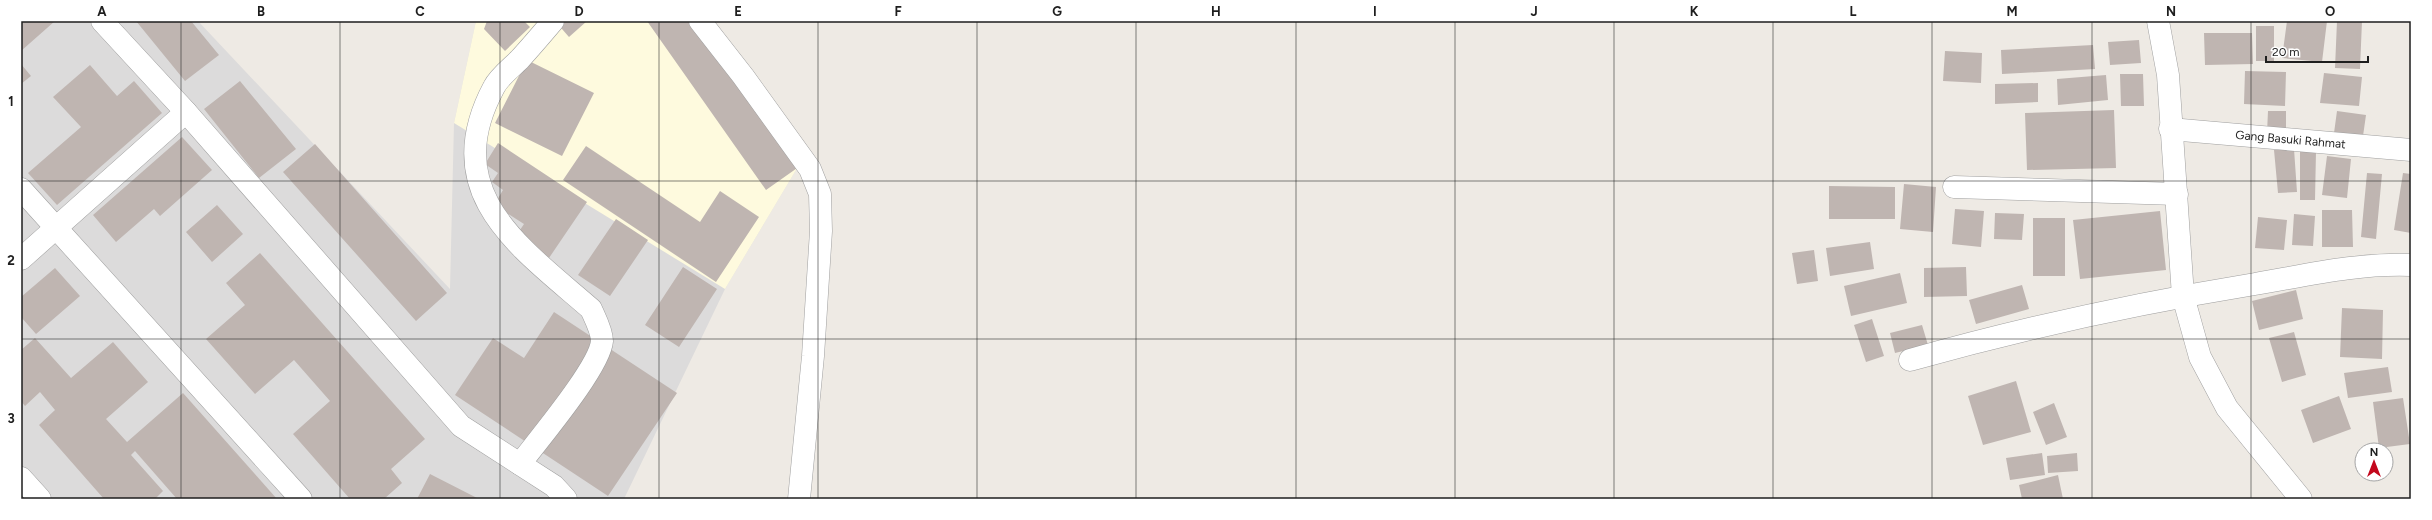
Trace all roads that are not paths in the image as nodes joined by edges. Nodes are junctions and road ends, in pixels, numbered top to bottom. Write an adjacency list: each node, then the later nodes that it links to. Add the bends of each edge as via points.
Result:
1 (102, 21): 5 (street)
2 (553, 21): 16 (street, via 495,85 483,112 476,137 477,169 481,190 497,219 518,246 591,309 602,340 596,360 584,379)
3 (700, 21): 21 (street, via 810,169 820,194 821,218 813,356)
4 (2158, 21): 6 (street, via 2168,75)
5 (186, 112): 11 (street); 16 (street, via 461,426)
6 (2170, 129): 7 (street, Gang Basuki Rahmat); 10 (street)
7 (2411, 150)
8 (1954, 187): 10 (street)
9 (21, 189): 11 (street)
10 (2177, 194): 14 (street)
11 (56, 228): 12 (street); 19 (street)
12 (21, 259)
13 (2411, 265): 14 (street, via 2354,266)
14 (2183, 296): 15 (street, via 1964,344); 22 (street, via 2200,357 2215,390 2245,433)
15 (1910, 360)
16 (520, 464): 20 (street, via 554,486)
17 (21, 478): 18 (street)
18 (40, 499)
19 (301, 499)
20 (566, 499)
21 (799, 499)
22 (2301, 499)

